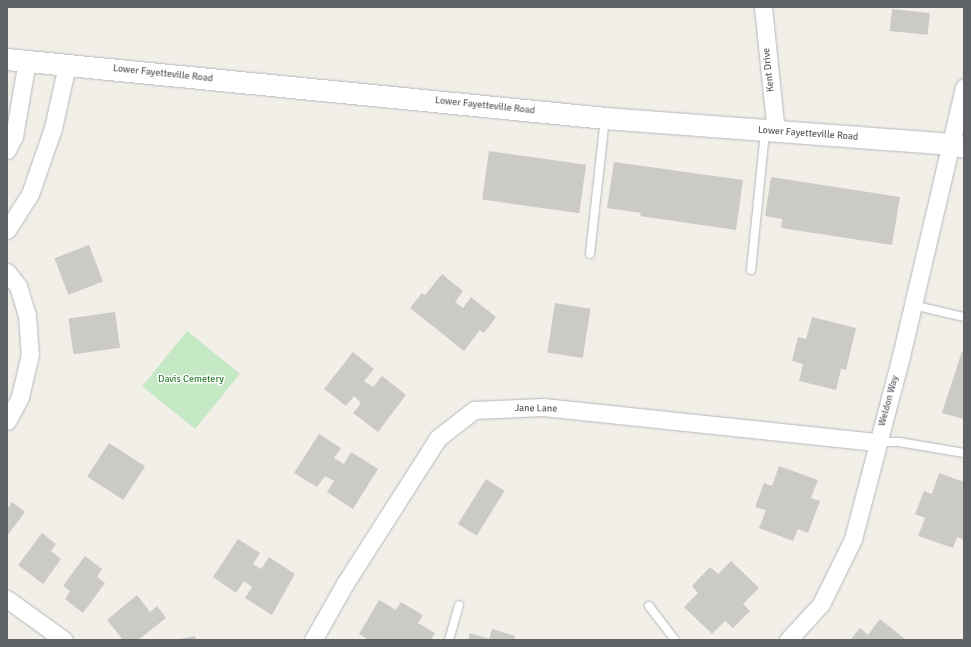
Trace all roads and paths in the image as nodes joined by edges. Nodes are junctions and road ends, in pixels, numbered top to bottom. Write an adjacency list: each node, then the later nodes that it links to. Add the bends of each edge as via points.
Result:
1 (763, 7): 6 (street, Kent Drive)
2 (17, 60): 3 (street, Lower Fayetteville Road); 8 (street, via 14,136)
3 (67, 65): 5 (street, Lower Fayetteville Road); 9 (street, via 53,128 30,194)
4 (964, 87): 7 (street, Weldon Way)
5 (605, 118): 6 (street, Lower Fayetteville Road); 10 (lane)
6 (771, 132): 7 (street, Lower Fayetteville Road); 11 (lane)
7 (958, 146): 13 (street, Weldon Way)
8 (7, 150)
9 (7, 230)
10 (590, 254)
11 (751, 270)
12 (7, 272): 15 (street, via 18,286 27,315 30,354 20,398)
13 (913, 305): 14 (lane); 16 (street, Weldon Way)
14 (964, 317)
15 (7, 421)
16 (878, 442): 17 (lane, via 899,442); 22 (street, Jane Lane, via 543,407 474,410 438,438 346,582); 25 (street, Weldon Way, via 853,540 843,564 821,604)
17 (964, 453)
18 (7, 599): 21 (street)
19 (459, 605): 23 (lane)
20 (649, 606): 24 (lane)
21 (64, 640)
22 (313, 640)
23 (449, 640)
24 (675, 640)
25 (788, 640)

